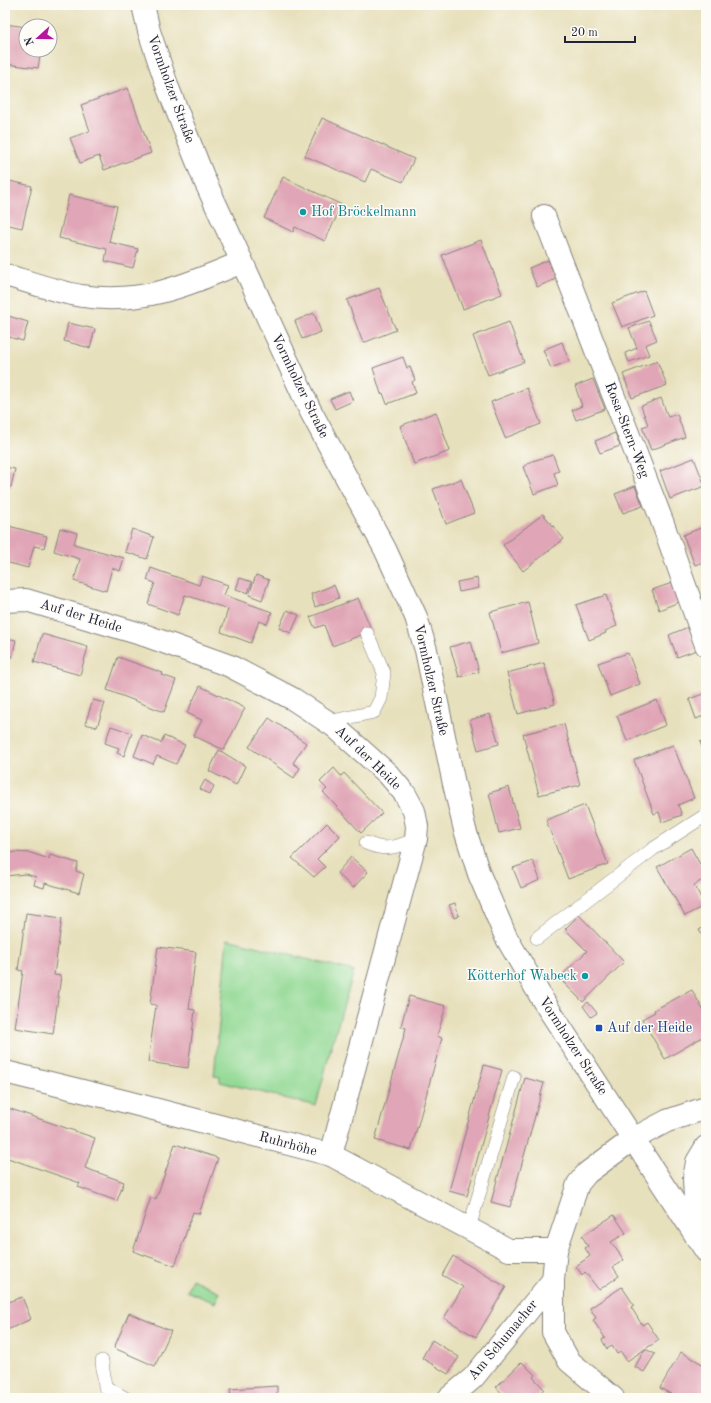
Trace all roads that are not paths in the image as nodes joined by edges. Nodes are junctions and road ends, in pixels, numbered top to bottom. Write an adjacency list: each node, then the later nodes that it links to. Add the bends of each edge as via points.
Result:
1 (144, 5): 3 (street, Vormholzer Straße, via 149,31 168,88 204,179)
2 (544, 216): 7 (street, Rosa-Stern-Weg, via 645,477)
3 (242, 262): 4 (street, via 193,282 145,297 113,299 81,296); 16 (street, Vormholzer Straße, via 310,410 386,549 416,617 426,650 466,830 479,874 503,931 544,1002)
4 (5, 275)
5 (5, 601): 8 (street, Auf der Heide, via 26,600 144,635 230,666 293,699)
6 (367, 633): 8 (lane, via 384,673 381,698 374,712)
7 (706, 645)
8 (328, 722): 10 (street, Auf der Heide, via 388,774 405,794 418,826)
9 (706, 815): 12 (lane, via 654,848)
10 (416, 839): 11 (lane, via 380,849); 18 (street, Auf der Heide)
11 (366, 843)
12 (537, 938)
13 (5, 1072): 18 (street, Ruhrhöhe)
14 (514, 1077): 19 (lane)
15 (706, 1108): 16 (street, Am Schumacher, via 667,1121)
16 (633, 1139): 20 (street, Vormholzer Straße); 21 (street, Am Schumacher, via 587,1173 578,1184)
17 (706, 1146): 20 (street, via 697,1162 694,1180)
18 (331, 1155): 19 (street, Ruhrhöhe)
19 (469, 1228): 21 (street, Ruhrhöhe, via 509,1250)
20 (702, 1244)
21 (556, 1250): 22 (street, Am Schumacher)
22 (553, 1280): 25 (street, Am Schumacher, via 473,1378); 26 (street, Am Schumacher, via 552,1332 569,1362)
23 (102, 1361): 24 (lane, via 105,1387)
24 (125, 1398)
25 (449, 1398)
26 (614, 1398)

